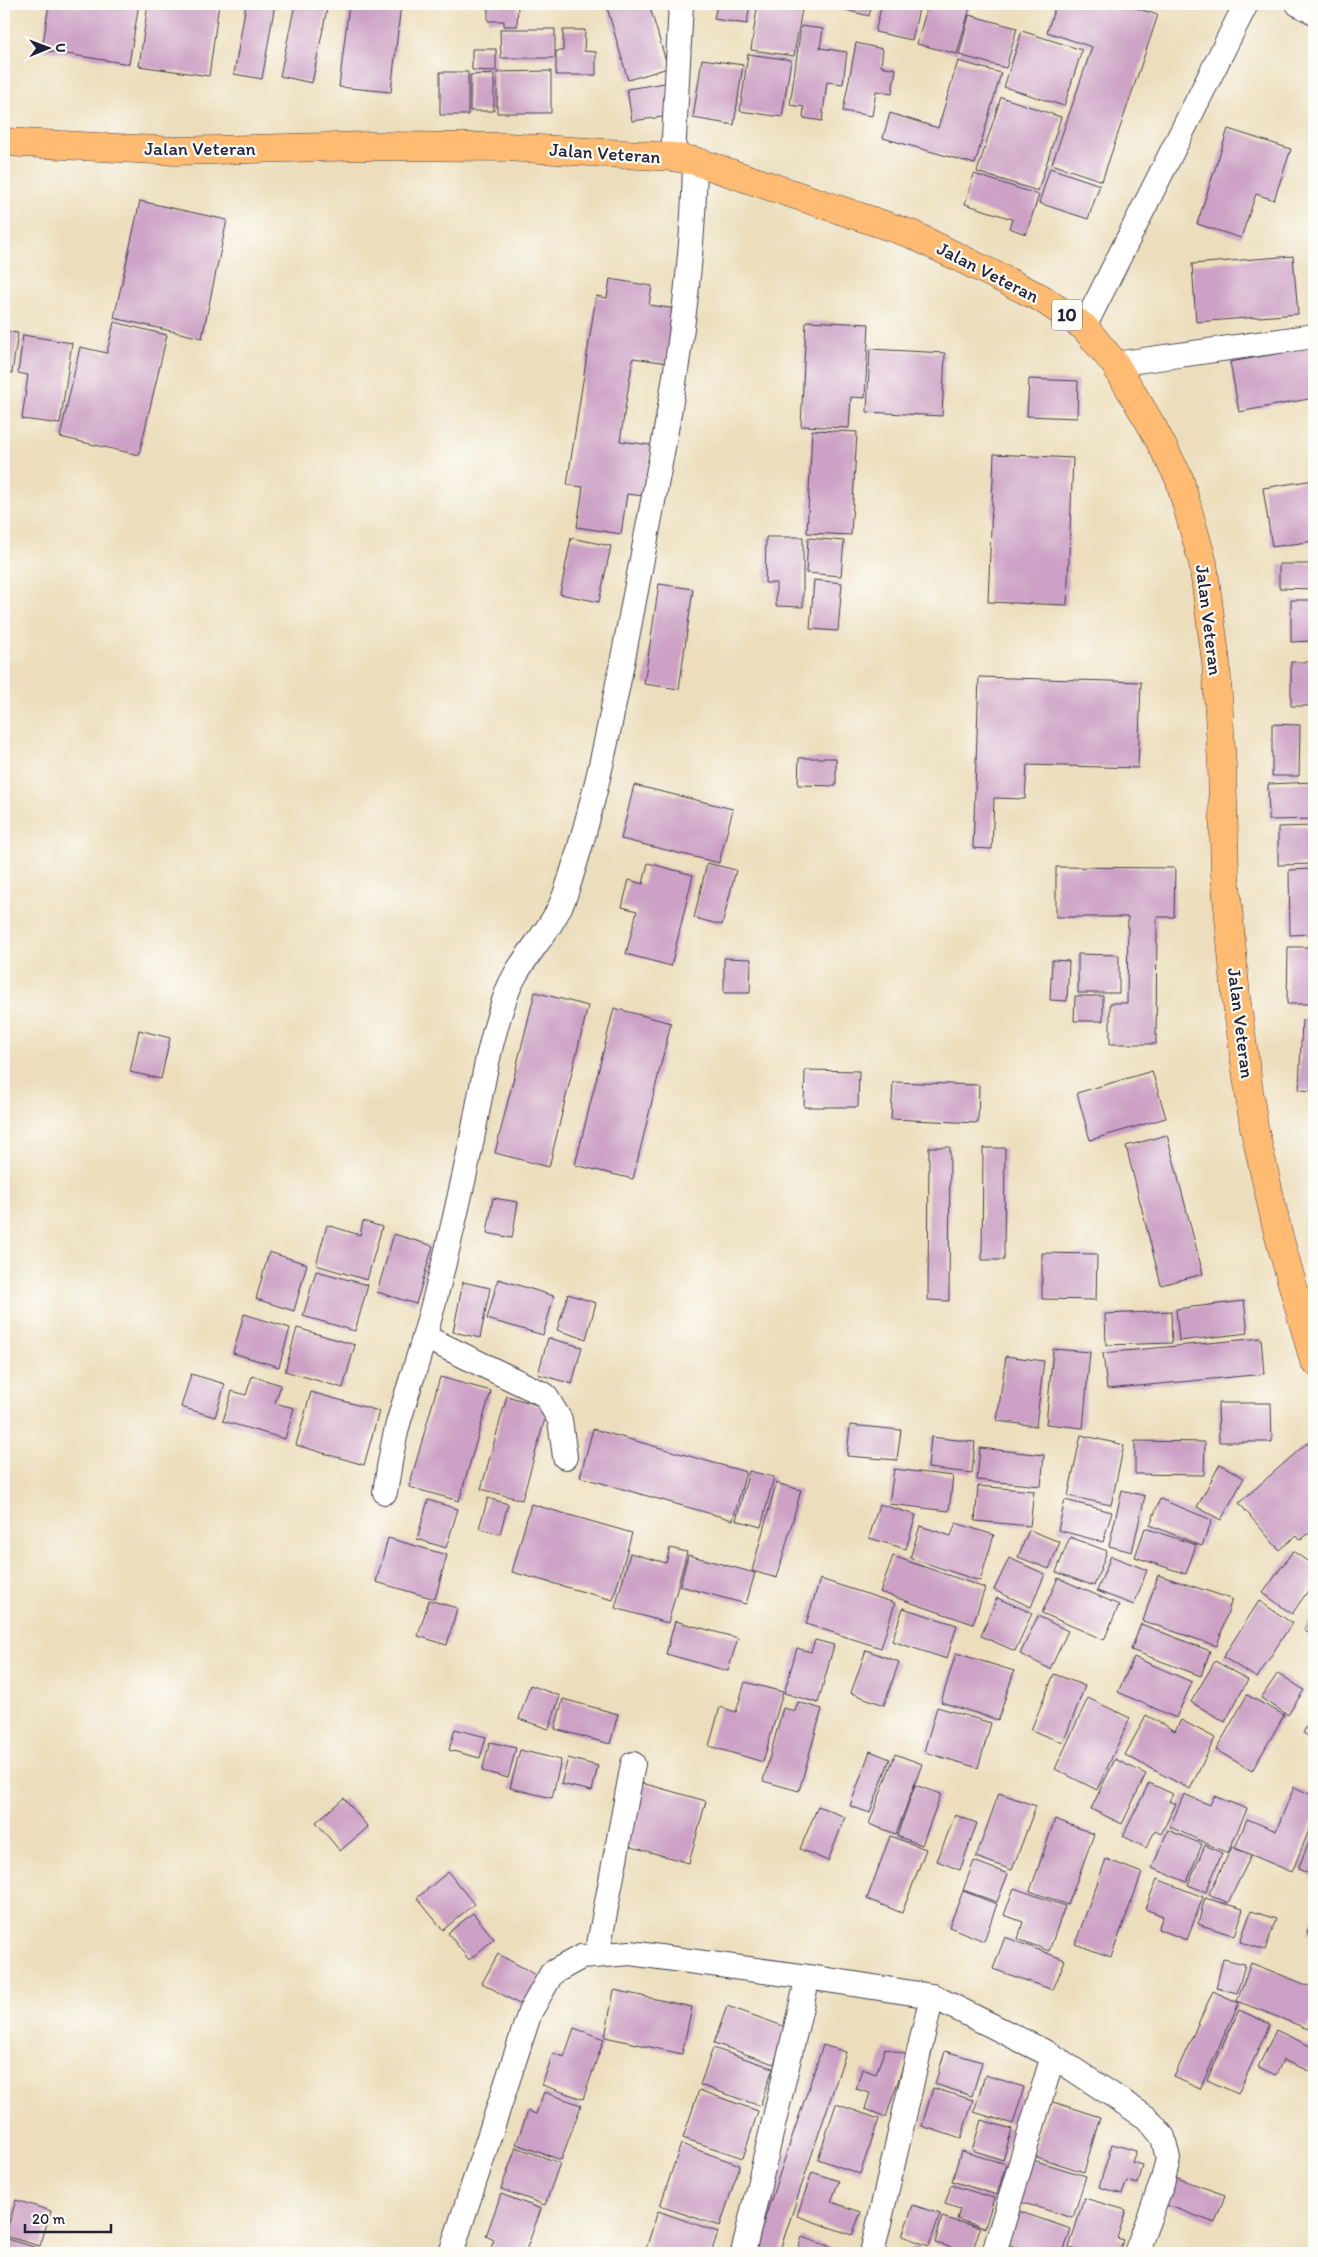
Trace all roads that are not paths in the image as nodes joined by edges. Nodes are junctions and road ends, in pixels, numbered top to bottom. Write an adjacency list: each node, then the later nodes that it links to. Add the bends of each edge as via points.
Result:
1 (680, 4): 6 (street)
2 (1246, 4): 7 (street)
3 (1298, 4): 4 (street)
4 (1314, 12)
5 (4, 142): 6 (highway, Jalan Veteran / 10, via 175,151 368,146 506,147)
6 (684, 159): 7 (highway, Jalan Veteran / 10, via 911,234 1041,298); 10 (street, via 694,209 686,312 648,532 616,690 588,817 564,899 508,989 489,1046 462,1188)
7 (1084, 327): 9 (highway, Jalan Veteran / 10)
8 (1314, 336): 9 (street)
9 (1115, 364): 11 (highway, Jalan Veteran / 10, via 1179,478 1204,563 1216,662 1225,873 1236,997 1253,1118 1278,1233)
10 (425, 1337): 12 (street, via 545,1395 560,1420); 13 (street, via 398,1424)
11 (1314, 1361)
12 (565, 1457)
13 (385, 1492)
14 (633, 1764): 15 (street)
15 (597, 1956): 16 (street, via 630,1954); 19 (street, via 580,1957 552,1973 530,2012)
16 (808, 1976): 17 (street); 20 (street)
17 (932, 1996): 18 (street); 21 (street)
18 (1053, 2056): 22 (street); 23 (street, via 1147,2118 1163,2137 1168,2159)
19 (451, 2253)
20 (743, 2253)
21 (872, 2253)
22 (994, 2253)
23 (1136, 2253)

